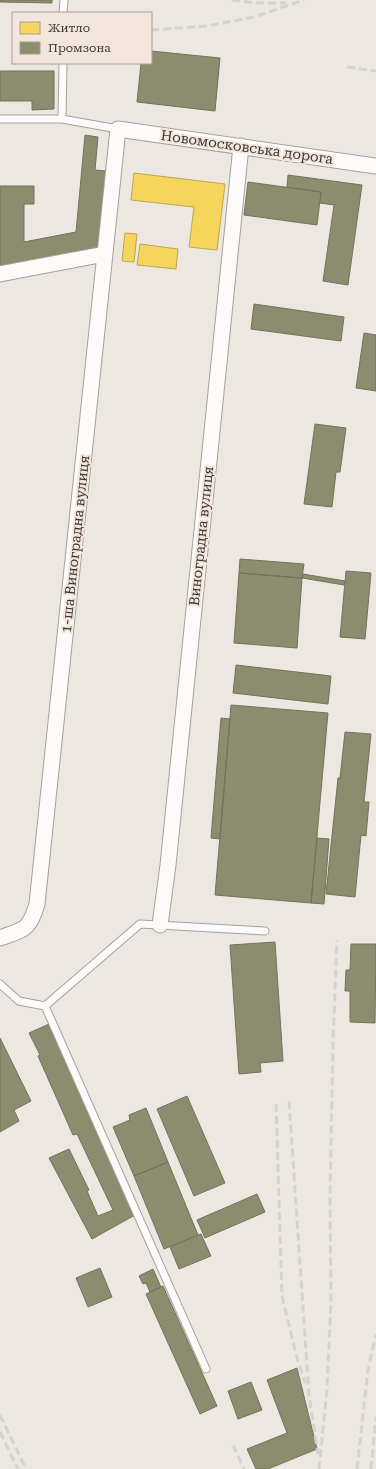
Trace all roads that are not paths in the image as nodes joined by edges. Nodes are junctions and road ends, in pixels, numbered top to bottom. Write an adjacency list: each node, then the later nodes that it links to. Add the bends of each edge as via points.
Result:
1 (64, 0): 2 (lane)
2 (63, 12)
3 (63, 64): 5 (lane)
4 (0, 119): 5 (lane)
5 (62, 119): 6 (lane)
6 (118, 129): 7 (street, Новомосковська дорога); 9 (street, 1-ша Виноградна вулиця)
7 (241, 146): 8 (street, Новомосковська дорога); 11 (street, Виноградна вулиця)
8 (376, 166)
9 (105, 254): 10 (street); 13 (street, 1-ша Виноградна вулиця, via 37,904 29,925)
10 (0, 274)
11 (160, 925): 12 (lane); 15 (lane, via 140,924)
12 (264, 931)
13 (0, 938)
14 (0, 984): 15 (lane, via 19,1001)
15 (45, 1006): 16 (lane)
16 (206, 1369)

